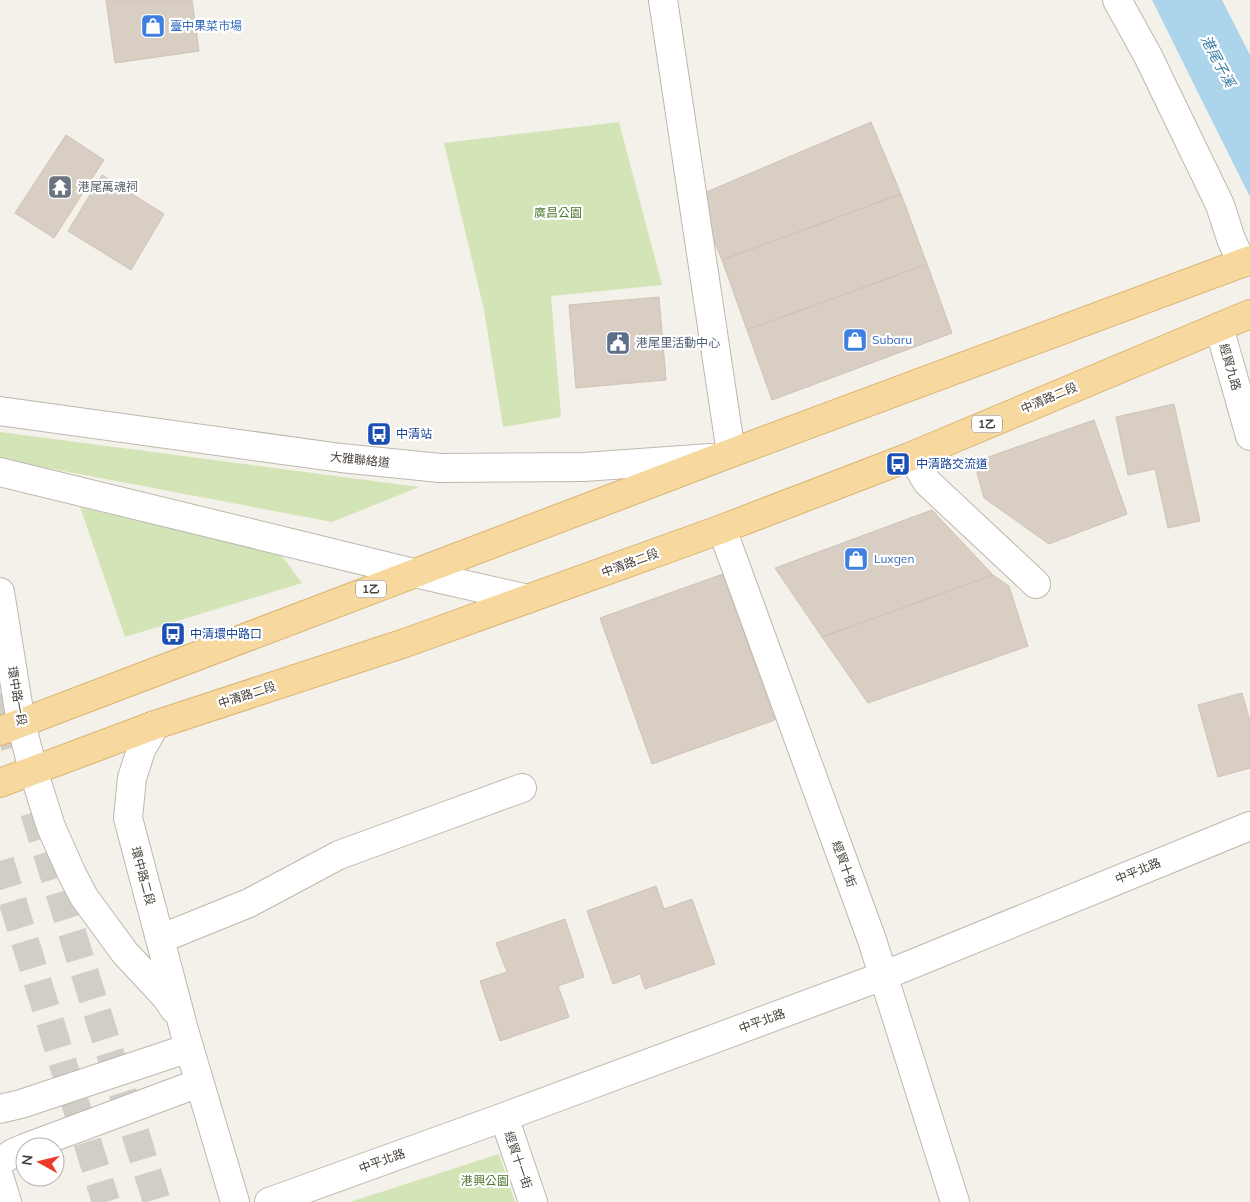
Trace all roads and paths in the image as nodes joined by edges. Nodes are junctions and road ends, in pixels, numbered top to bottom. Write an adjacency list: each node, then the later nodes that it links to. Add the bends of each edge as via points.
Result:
1 (663, 0): 8 (street)
2 (1117, 0): 3 (street, via 1148,56 1220,205 1231,239)
3 (1246, 261): 8 (main road, 1乙)
4 (1250, 314): 5 (main road, 中清路二段 / 1乙)
5 (1219, 327): 7 (street, 經貿九路); 9 (main road, 中清路二段 / 1乙)
6 (0, 411): 8 (street, 大雅聯絡道, via 341,458 440,468 584,467)
7 (1250, 436)
8 (727, 455): 12 (main road, 1乙)
9 (912, 456): 11 (main road, 中清路二段 / 1乙); 13 (street, via 927,482)
10 (0, 472): 12 (street)
11 (722, 529): 15 (main road, 中清路二段 / 1乙); 23 (street, 經貿十街)
12 (414, 573): 15 (street); 17 (main road, 1乙)
13 (1036, 584)
14 (0, 592): 17 (street, 環中路一段)
15 (528, 599): 16 (main road, 中清路二段 / 1乙)
16 (155, 724): 18 (main road, 中清路二段 / 1乙); 22 (street, 環中路二段, via 141,750 132,778 128,818)
17 (11, 727): 18 (street, 環中路一段)
18 (33, 770): 19 (main road, 中清路二段 / 1乙); 24 (street, 環中路二段, via 50,827 84,897 125,953 166,997 175,1010)
19 (0, 784)
20 (522, 788): 22 (street, via 339,854 249,902)
21 (1250, 826): 23 (street, 中平北路)
22 (160, 939): 24 (street, 環中路二段)
23 (883, 976): 27 (street, 中平北路); 36 (street, 經貿十街)
24 (186, 1039): 25 (street, 環中路二段); 26 (street, via 21,1104)
25 (199, 1082): 28 (street); 33 (street, 環中路二段)
26 (0, 1109)
27 (504, 1117): 34 (street, 中平北路); 35 (street, 經貿十一街)
28 (55, 1137)
29 (15, 1152): 30 (street)
30 (0, 1162)
31 (0, 1179): 32 (street)
32 (7, 1202)
33 (234, 1202)
34 (269, 1202)
35 (533, 1202)
36 (955, 1202)

